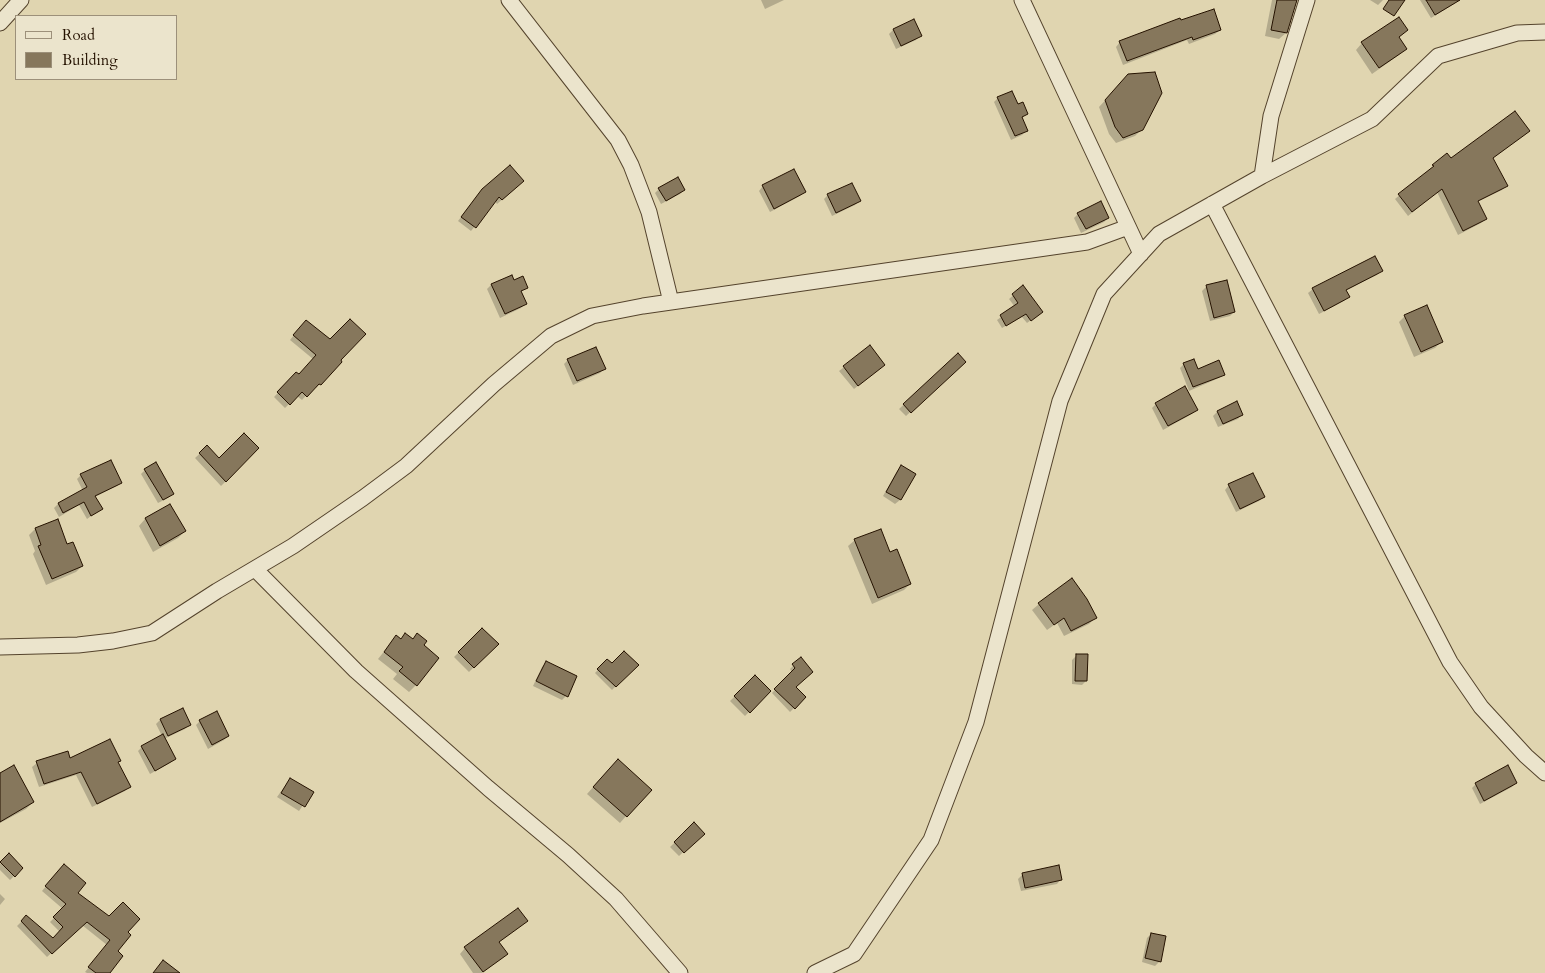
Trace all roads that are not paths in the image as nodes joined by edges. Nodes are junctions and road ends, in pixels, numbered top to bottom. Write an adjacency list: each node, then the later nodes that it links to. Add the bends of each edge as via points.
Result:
1 (21, 0): 5 (street)
2 (509, 0): 11 (street, via 618,140 649,212)
3 (1022, 0): 9 (street)
4 (1307, 0): 7 (street, via 1271,116)
5 (0, 23)
6 (1545, 32): 7 (street, via 1517,33 1438,56 1372,119)
7 (1262, 176): 8 (street)
8 (1212, 204): 10 (street, via 1159,234); 14 (street, via 1450,662 1481,707)
9 (1128, 227): 10 (street); 11 (street, via 1087,242)
10 (1141, 254): 16 (street, via 1104,294 1060,402 976,722 931,840 854,954)
11 (671, 302): 12 (street, via 592,316 551,336 406,466 293,546)
12 (254, 569): 13 (street, via 152,633 78,645); 15 (street, via 356,671 616,900)
13 (0, 647)
14 (1545, 773)
15 (680, 973)
16 (815, 973)

